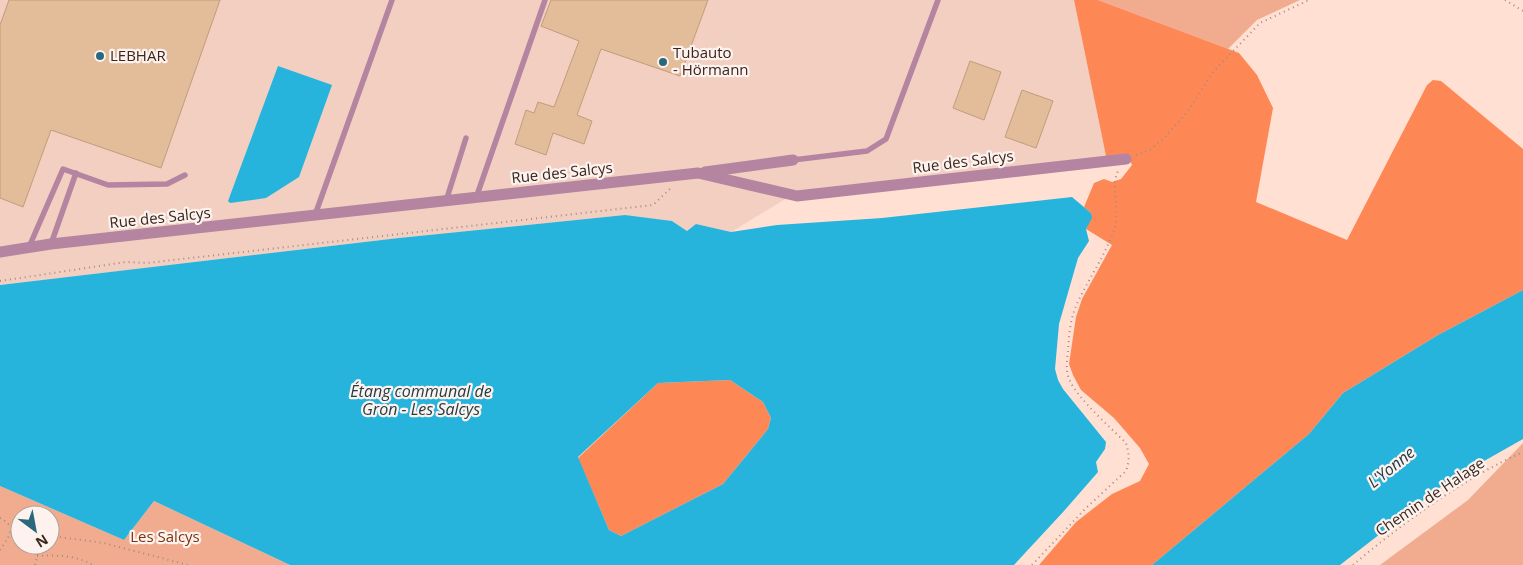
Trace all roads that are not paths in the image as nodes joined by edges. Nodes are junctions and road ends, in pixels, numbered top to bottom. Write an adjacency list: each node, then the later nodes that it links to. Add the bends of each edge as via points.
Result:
1 (392, 0): 12 (lane)
2 (545, 0): 10 (lane)
3 (938, 0): 6 (lane, via 886,139 867,151)
4 (466, 138): 11 (lane)
5 (1126, 159): 8 (street, Rue des Salcys, via 797,196)
6 (793, 160): 8 (street)
7 (76, 173): 9 (lane, via 108,185 167,184); 13 (lane); 14 (lane, via 63,169)
8 (698, 173): 10 (street, Rue des Salcys)
9 (184, 175)
10 (476, 198): 11 (street, Rue des Salcys)
11 (446, 201): 12 (street, Rue des Salcys)
12 (315, 216): 13 (street, Rue des Salcys)
13 (51, 244): 14 (street, Rue des Salcys)
14 (28, 249): 15 (street, Rue des Salcys)
15 (0, 252)

